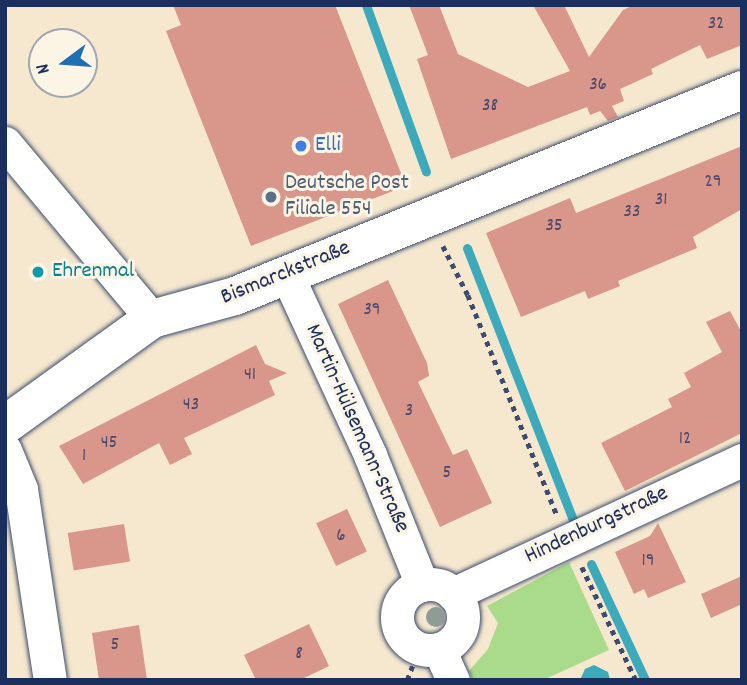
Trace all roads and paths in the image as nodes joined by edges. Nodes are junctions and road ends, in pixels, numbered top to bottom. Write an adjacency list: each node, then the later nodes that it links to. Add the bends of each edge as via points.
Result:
1 (742, 90): 3 (main road, Bismarckstraße)
2 (5, 143): 5 (street)
3 (427, 216): 4 (main road, Bismarckstraße); 9 (path, via 468,295)
4 (287, 275): 5 (main road, Bismarckstraße, via 213,303); 10 (street, Martin-Hülsemann-Straße)
5 (152, 318): 6 (main road, Bismarckstraße)
6 (5, 425)
7 (5, 450): 12 (street, via 21,489)
8 (742, 460): 9 (street, Hindenburgstraße)
9 (567, 540): 10 (street, Hindenburgstraße); 14 (path)
10 (438, 589): 11 (street, via 463,614 462,626 449,644); 11 (street, via 405,596 398,626 410,643)
11 (439, 649): 13 (street)
12 (50, 680)
13 (453, 680)
14 (636, 680)

